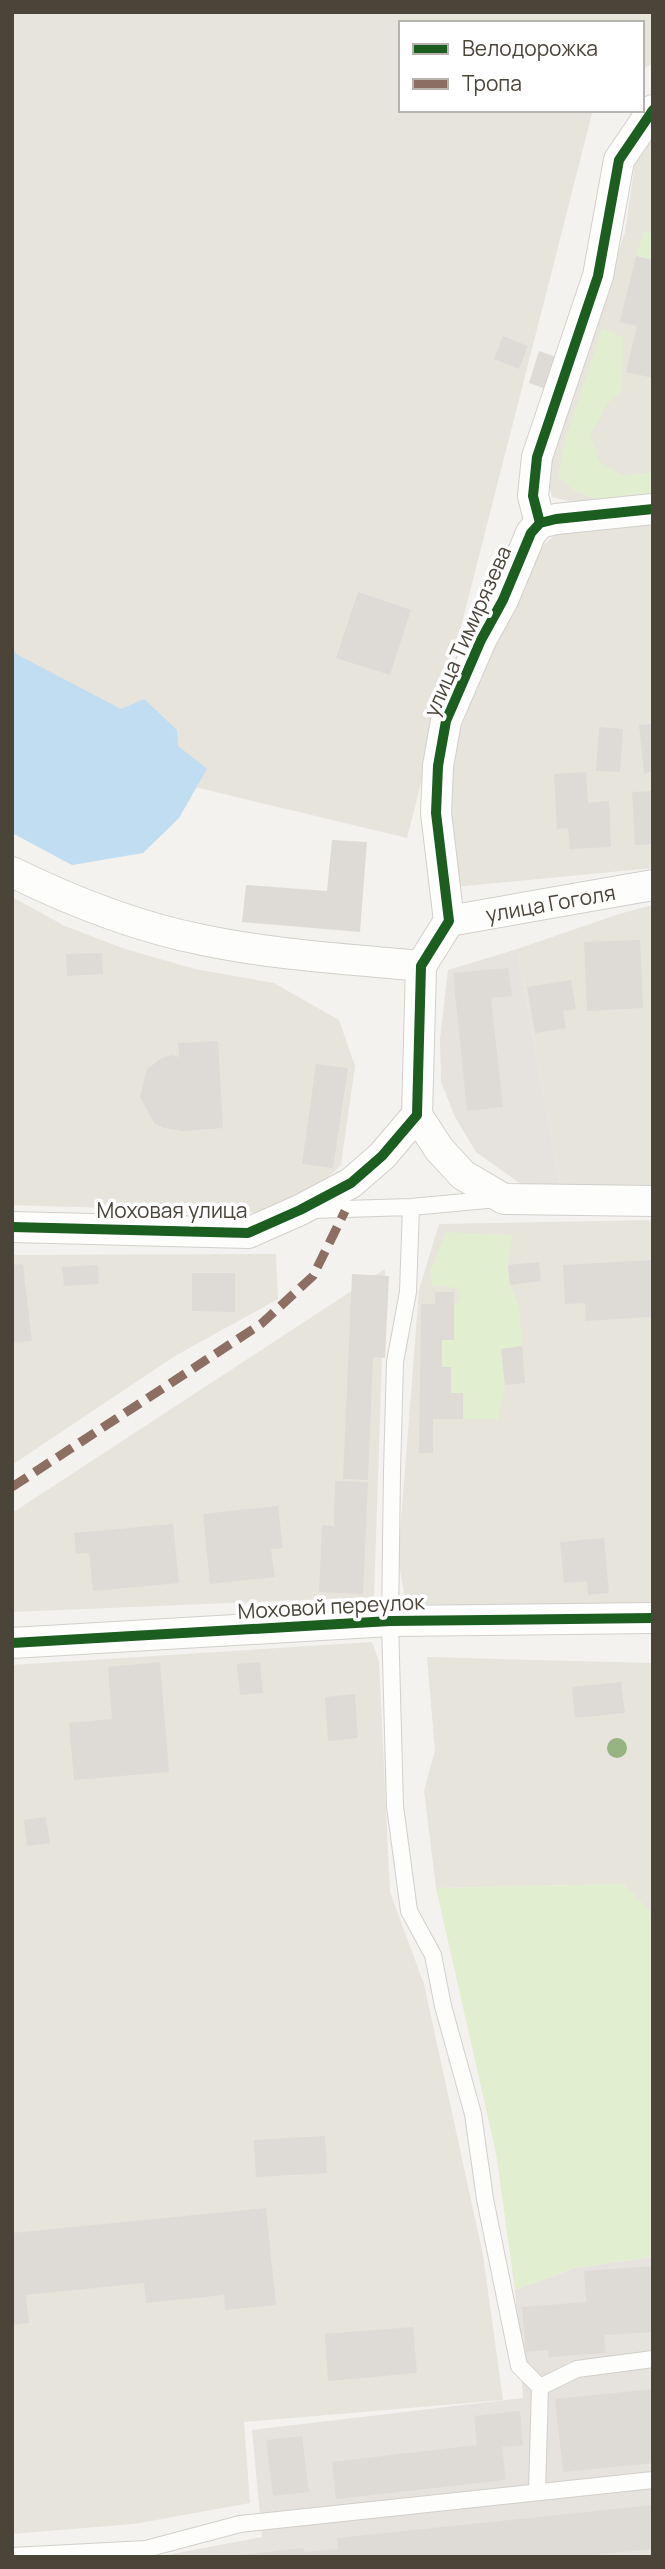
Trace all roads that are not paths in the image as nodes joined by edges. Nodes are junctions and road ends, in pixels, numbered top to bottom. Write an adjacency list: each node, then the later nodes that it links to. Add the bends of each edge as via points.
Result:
1 (653, 110): 3 (street, via 619,160 598,276 537,457 533,496)
2 (653, 509): 3 (street)
3 (540, 523): 6 (street, улица Тимирязева, via 531,533 446,721 436,813)
4 (12, 872): 7 (street, via 97,910 203,940)
5 (653, 886): 6 (street, улица Гоголя)
6 (449, 921): 7 (street)
7 (421, 966): 8 (street)
8 (417, 1115): 9 (street, via 463,1175); 12 (street, Моховая улица, via 351,1183)
9 (504, 1199): 10 (street); 11 (lane)
10 (653, 1201)
11 (411, 1207): 12 (lane); 15 (lane, via 408,1292 396,1362)
12 (300, 1210): 13 (street, Моховая улица, via 248,1233)
13 (12, 1227)
14 (653, 1618): 15 (street, Моховой переулок)
15 (390, 1621): 16 (street, Моховой переулок); 18 (lane, via 395,1806 409,1911 433,1955 472,2114 519,2366)
16 (12, 1643)
17 (653, 2359): 18 (lane, via 577,2369)
18 (540, 2387): 20 (lane)
19 (653, 2480): 20 (lane)
20 (537, 2492): 21 (lane, via 240,2524 146,2549)
21 (99, 2554): 22 (lane)
22 (12, 2556)

